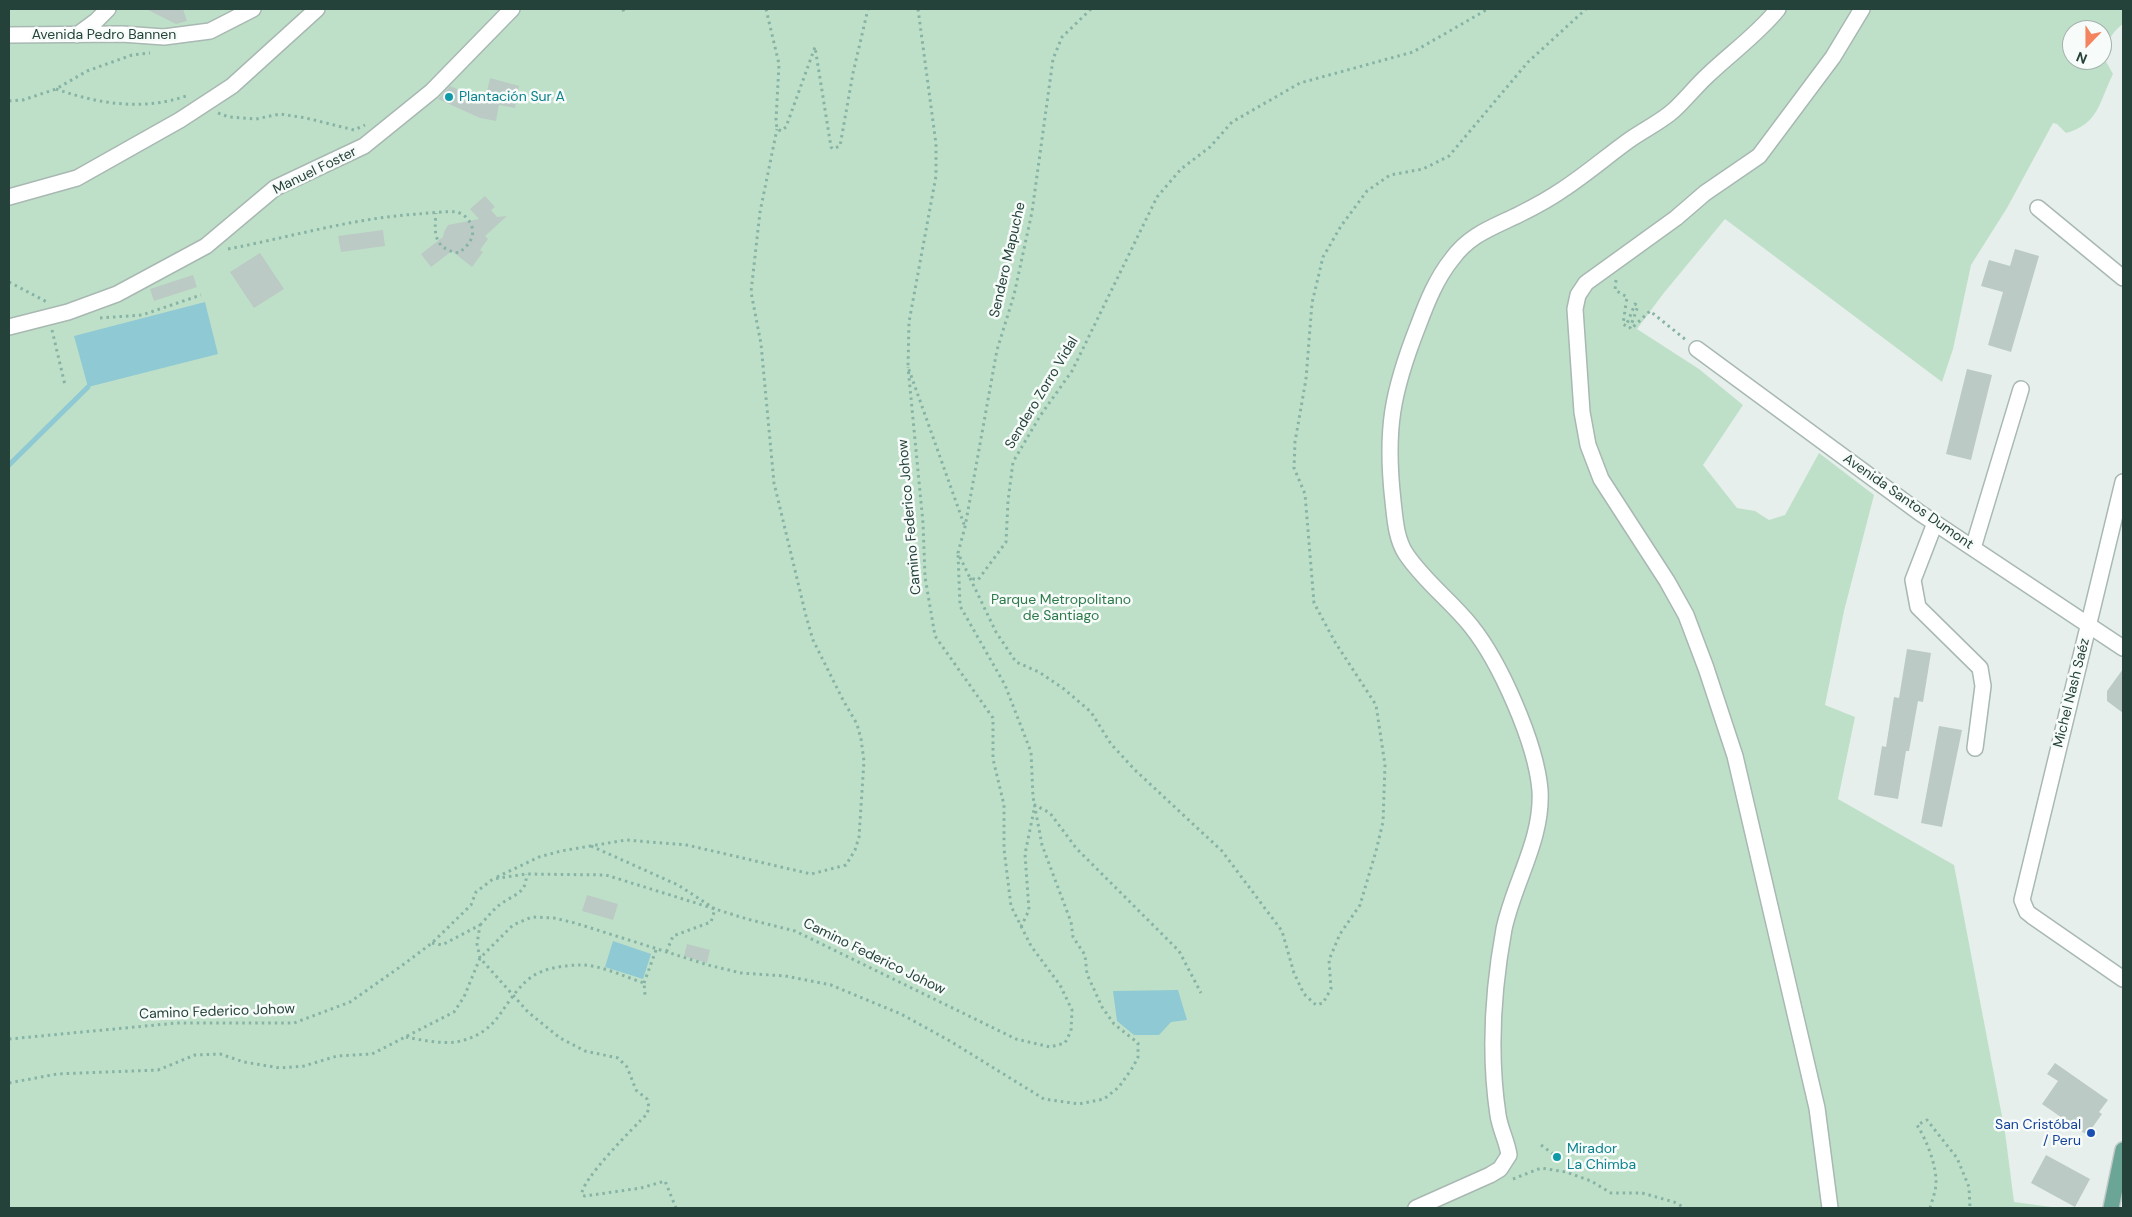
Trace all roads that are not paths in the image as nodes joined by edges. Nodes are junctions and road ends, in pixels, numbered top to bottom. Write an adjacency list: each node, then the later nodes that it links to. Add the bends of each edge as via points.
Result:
1 (108, 9): 7 (street)
2 (253, 9): 7 (street, Avenida Pedro Bannen, via 201,32 164,37)
3 (317, 9): 9 (street, via 232,86 198,108 77,178)
4 (512, 9): 12 (street, Manuel Foster, via 432,91 382,133 364,146 275,188 206,246 117,294 68,312)
5 (1778, 9): 24 (street, via 1672,112 1563,190 1469,240 1442,271 1398,381 1391,411 1388,452 1395,524 1404,550 1419,572 1470,624 1487,649 1522,724 1537,769 1540,794 1533,844 1505,926 1496,993 1495,1088 1498,1117 1509,1155 1500,1169 1490,1175)
6 (1862, 9): 25 (street, via 1833,57 1759,156 1704,193 1676,218 1586,283 1578,295 1575,309 1582,412 1588,445 1601,479 1686,615 1732,747 1817,1108)
7 (77, 35): 8 (street, Avenida Pedro Bannen)
8 (9, 36)
9 (9, 197)
10 (2038, 208): 11 (street)
11 (2123, 278)
12 (9, 327)
13 (1697, 348): 16 (street, Avenida Santos Dumont)
14 (2021, 389): 17 (street)
15 (2123, 482): 18 (street, Michel Nash Saéz)
16 (1935, 523): 17 (street, Avenida Santos Dumont); 20 (street, via 1913,580 1918,608 1980,668 1983,686)
17 (1973, 548): 18 (street, Avenida Santos Dumont)
18 (2089, 625): 19 (street, Avenida Santos Dumont); 21 (street, Michel Nash Saéz, via 2023,890 2024,905 2032,916)
19 (2123, 648)
20 (1975, 748)
21 (2123, 979)
22 (2123, 1150): 23 (main road)
23 (2113, 1205)
24 (1416, 1208)
25 (1830, 1208)

